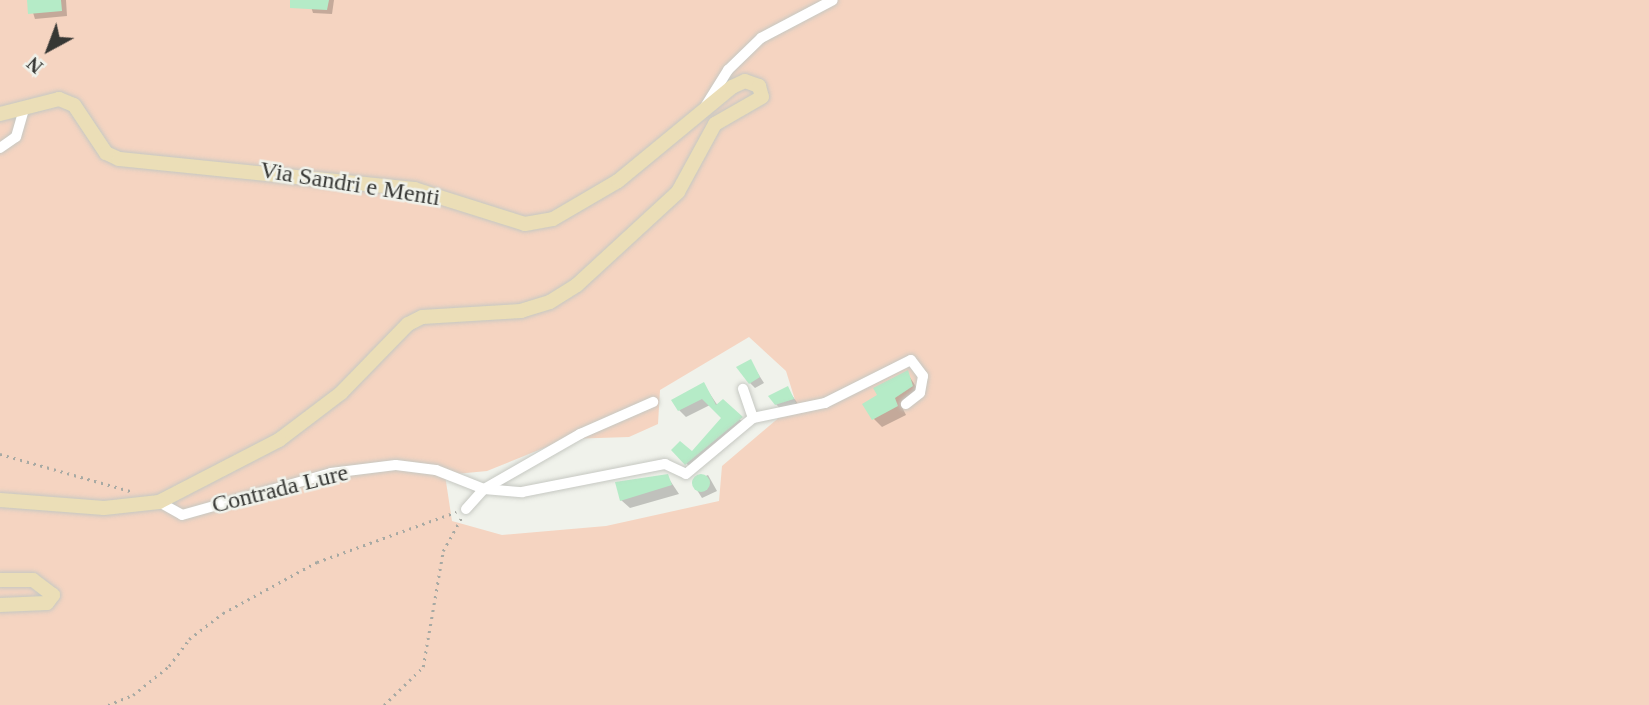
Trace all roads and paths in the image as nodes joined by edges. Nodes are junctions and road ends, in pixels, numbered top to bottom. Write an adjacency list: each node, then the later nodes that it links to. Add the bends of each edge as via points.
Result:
1 (833, 0): 2 (street, via 754,44)
2 (704, 108): 3 (main road, Via Sandri e Menti, via 618,181 553,219 525,224 414,189 119,159 106,153 75,105 59,99); 14 (main road, Via Sandri e Menti, via 745,81 759,86 762,97 715,124 678,192 578,285 521,311 422,317 408,324 341,393 279,440)
3 (24, 109): 4 (main road, Via Sandri e Menti); 5 (street, via 16,137)
4 (0, 114)
5 (0, 148)
6 (743, 389): 9 (street)
7 (653, 402): 11 (street, via 580,434)
8 (906, 404): 9 (street, via 920,393 923,376 911,360 825,403)
9 (753, 418): 11 (street, Contrada Lure, via 686,474 665,464 522,492)
10 (0, 454): 12 (path)
11 (484, 489): 14 (street, Contrada Lure, via 436,470 396,465 331,473 182,515); 15 (street)
12 (136, 493)
13 (0, 500): 14 (main road, Via Sandri e Menti, via 104,508)
14 (159, 502)
15 (466, 509): 18 (path, via 317,562 223,613 189,639 169,666 134,695); 19 (path, via 443,551 423,667)
16 (0, 580): 17 (main road, via 33,580 53,595 47,603)
17 (0, 606)
18 (108, 705)
19 (384, 705)

